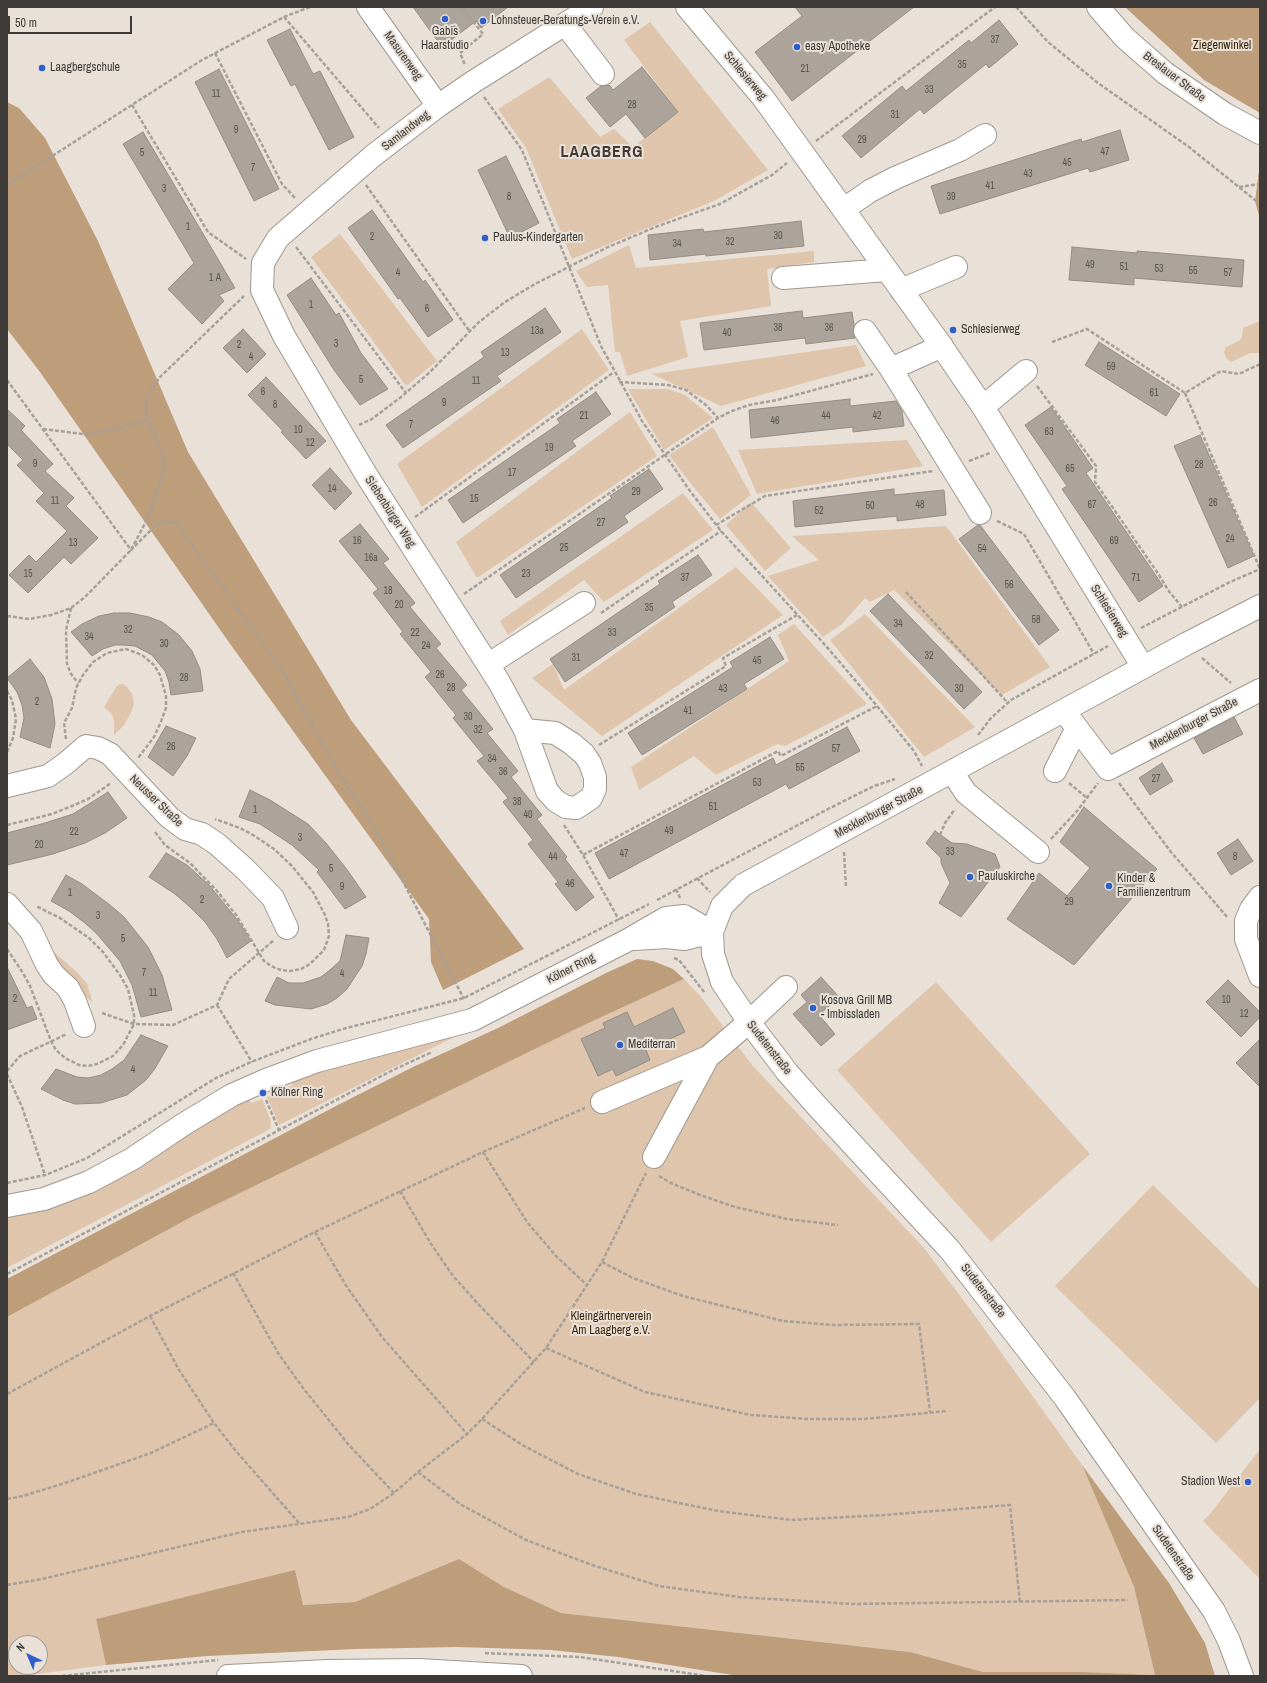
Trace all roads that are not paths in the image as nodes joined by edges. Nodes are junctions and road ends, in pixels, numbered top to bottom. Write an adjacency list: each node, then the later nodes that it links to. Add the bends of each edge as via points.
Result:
1 (368, 7): 7 (street, Masurenweg)
2 (592, 7): 5 (street, Samlandweg)
3 (687, 7): 10 (street, Schlesierweg, via 764,99)
4 (1098, 7): 8 (street, Breslauer Straße, via 1126,38 1165,73 1225,114)
5 (565, 24): 6 (street); 7 (street, Samlandweg)
6 (603, 74)
7 (438, 106): 14 (street, Samlandweg, via 356,171 278,238 263,263)
8 (1260, 133)
9 (985, 134): 10 (street, via 960,150 870,191)
10 (844, 209): 12 (street, Schlesierweg)
11 (956, 267): 15 (street)
12 (888, 270): 13 (street); 15 (street, Schlesierweg)
13 (783, 278)
14 (262, 280): 24 (street, Siebenbürger Weg, via 284,336 340,433)
15 (901, 290): 17 (street, Schlesierweg)
16 (865, 330): 18 (street)
17 (942, 346): 18 (street); 20 (street, Schlesierweg)
18 (891, 369): 21 (street)
19 (1026, 372): 20 (street)
20 (983, 407): 25 (street, Schlesierweg)
21 (980, 513)
22 (1260, 606): 25 (street, Mecklenburger Straße)
23 (590, 609): 24 (street)
24 (488, 664): 29 (street, Siebenbürger Weg)
25 (1143, 667): 27 (street, Mecklenburger Straße)
26 (1253, 693): 28 (street, Mecklenburger Straße, via 1108,769)
27 (1064, 711): 28 (street); 31 (street, Mecklenburger Straße)
28 (1078, 728): 30 (street)
29 (525, 730): 29 (street, Siebenbürger Weg, via 547,791 556,801 566,807 576,808 591,798 595,789 595,777 584,754 554,733)
30 (1055, 771)
31 (952, 772): 33 (street, via 966,793); 37 (street, Mecklenburger Straße, via 742,885 722,906)
32 (7, 786): 36 (street, Neusser Straße, via 48,776 86,746 110,754 169,816 185,829 202,834 217,844 274,898)
33 (1038, 852)
34 (1260, 897): 38 (street, via 1246,921 1246,939)
35 (7, 904): 41 (street, via 31,931 54,975 68,988)
36 (287, 928)
37 (712, 932): 40 (street, Sudetenstraße, via 713,954 722,982); 45 (street, Kölner Ring, via 684,939 667,936 628,940 472,1020 317,1061 266,1090 232,1095 132,1159 89,1182 44,1199)
38 (1260, 976)
39 (786, 987): 40 (street)
40 (749, 1022): 42 (street); 46 (street, Sudetenstraße, via 788,1072 950,1250 1065,1398 1214,1611 1229,1642)
41 (84, 1026)
42 (708, 1057): 43 (street); 44 (street)
43 (602, 1102)
44 (651, 1163)
45 (7, 1206)
46 (1239, 1673)
47 (228, 1676): 48 (street, via 419,1670)
48 (521, 1676)

